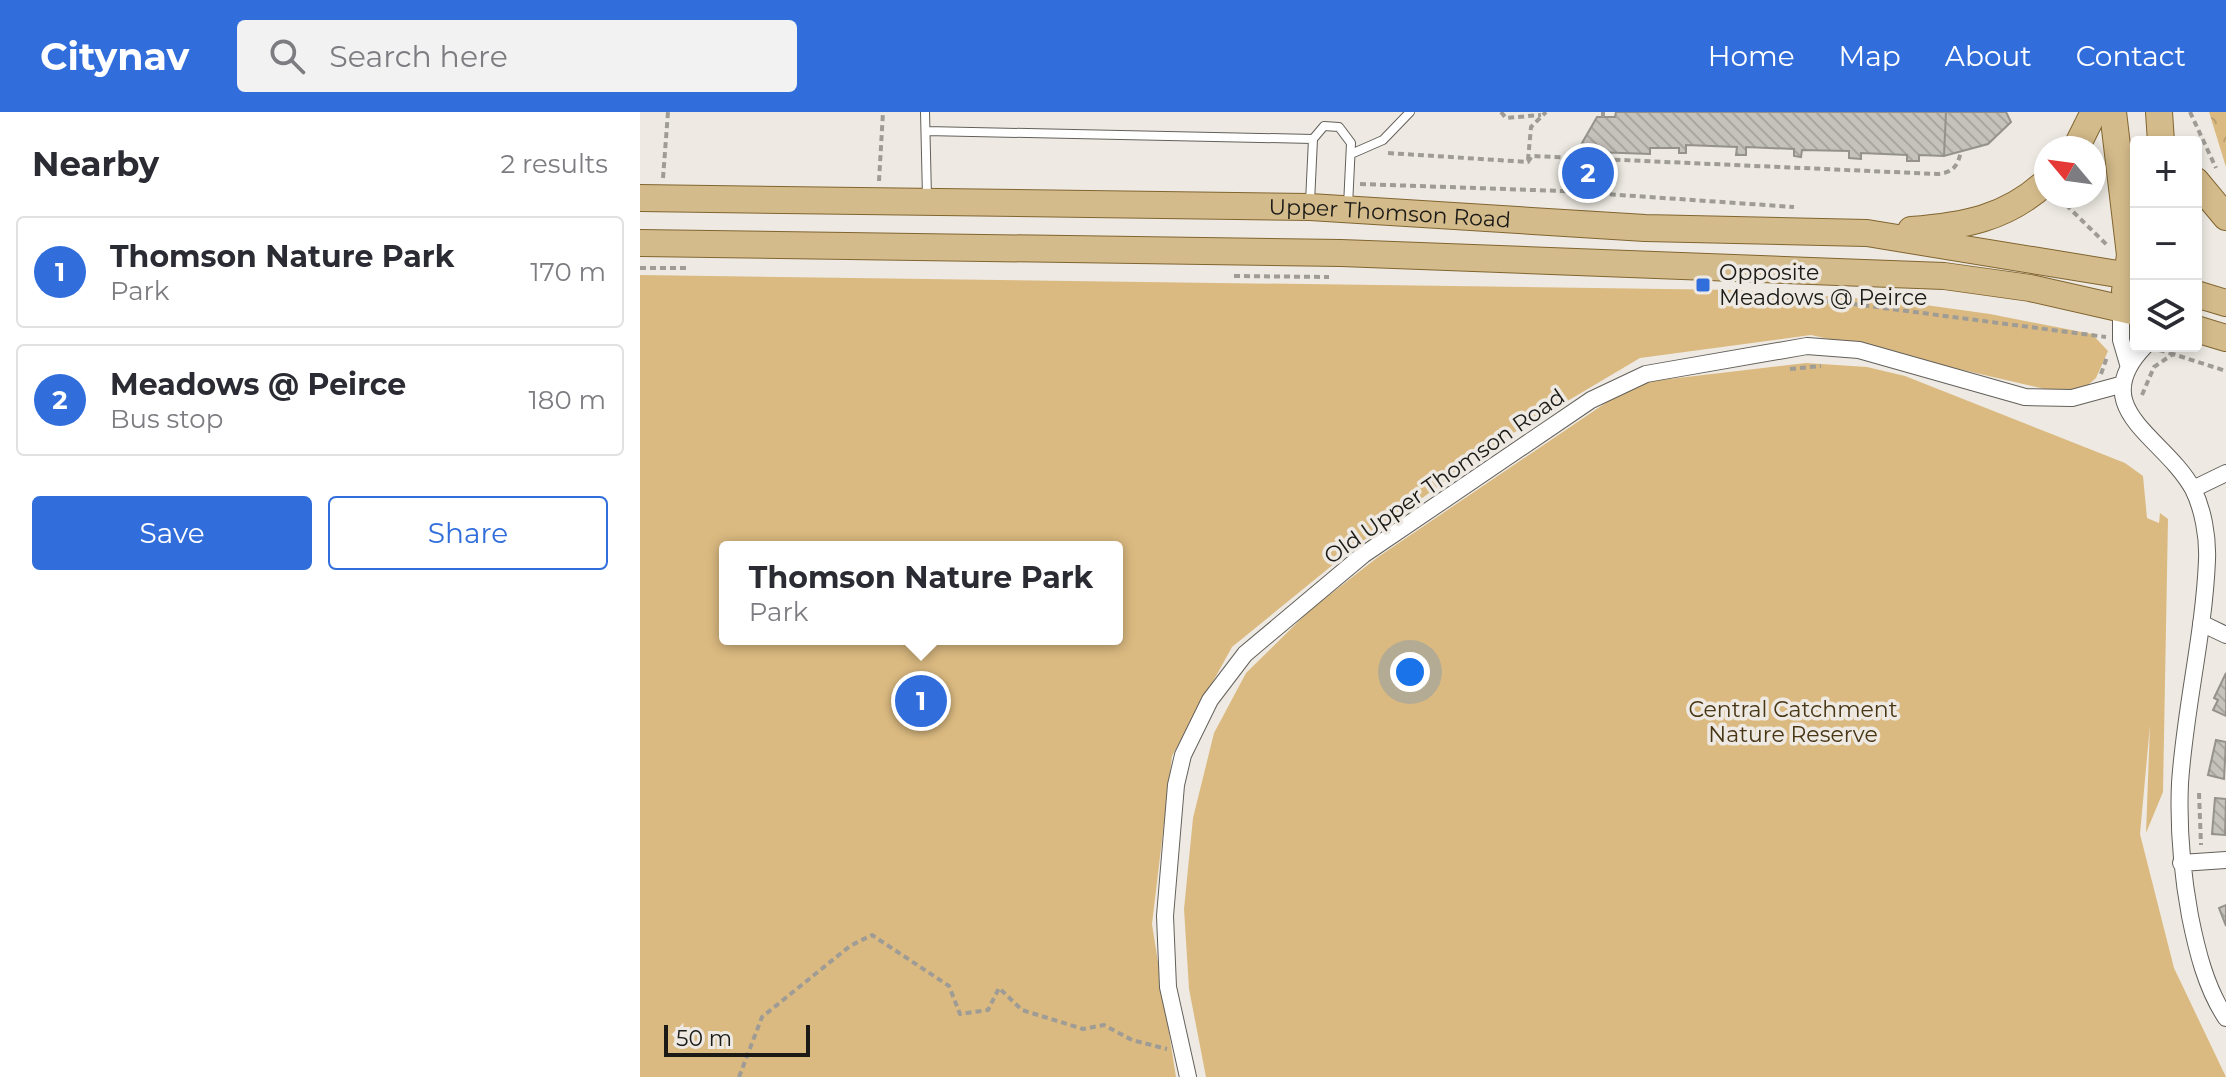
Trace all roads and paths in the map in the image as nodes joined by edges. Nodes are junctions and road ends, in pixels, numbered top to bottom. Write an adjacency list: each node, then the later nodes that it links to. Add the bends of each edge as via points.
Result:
1 (668, 112): 18 (path)
2 (883, 112): 19 (path)
3 (925, 112): 10 (lane)
4 (1410, 112): 13 (lane)
5 (1501, 112): 9 (path, via 1506,118)
6 (2094, 112): 11 (main road)
7 (2113, 112): 32 (main road, via 2130,255)
8 (2190, 112): 17 (path)
9 (1544, 114): 16 (path, via 1531,127)
10 (926, 131): 12 (lane); 23 (lane)
11 (2082, 136)
12 (1313, 139): 15 (lane, via 1324,126 1339,127 1351,143); 24 (lane)
13 (1371, 145): 15 (lane); 16 (path, via 1388,153)
14 (1961, 151): 16 (path, via 1949,173 1937,174 1532,156)
15 (1351, 154): 21 (lane)
16 (1528, 162)
17 (2207, 176): 27 (main road)
18 (663, 178)
19 (879, 184)
20 (2034, 190): 28 (main road, via 1999,215 1963,226)
21 (1349, 196): 24 (main road, Upper Thomson Road); 25 (path, via 1562,191); 28 (main road, Upper Thomson Road, via 1645,228)
22 (640, 198): 23 (main road, Upper Thomson Road)
23 (927, 202): 24 (main road, Upper Thomson Road)
24 (1310, 207)
25 (1795, 207)
26 (2068, 208): 32 (path)
27 (2226, 217)
28 (1867, 233): 32 (main road, Upper Thomson Road)
29 (640, 243): 38 (main road, Upper Thomson Road, via 1341,253 1892,273 2030,288)
30 (640, 268): 31 (path)
31 (705, 268)
32 (2126, 268): 38 (main road)
33 (1219, 276): 34 (path)
34 (1343, 278)
35 (1719, 291): 41 (path)
36 (2202, 296): 37 (main road)
37 (2226, 303)
38 (2128, 310): 41 (street)
39 (2202, 331): 40 (main road)
40 (2226, 338)
41 (2121, 340): 44 (street)
42 (2139, 352): 44 (street)
43 (2173, 354): 47 (path)
44 (2128, 364): 48 (street)
45 (1828, 366): 46 (path)
46 (1784, 369)
47 (2226, 371)
48 (2120, 385): 50 (street, via 2130,415); 56 (street, Old Upper Thomson Road, via 2072,398 2025,397 1859,350 1807,346 1646,374 1591,400 1363,555 1245,654 1210,700 1183,755 1165,916 1168,987)
49 (2226, 473): 50 (street)
50 (2193, 489): 51 (street, via 2206,531)
51 (2201, 623): 52 (street); 54 (street, via 2180,782)
52 (2226, 635)
53 (2226, 860): 54 (street)
54 (2181, 863): 55 (street, via 2196,947)
55 (2226, 1018)
56 (1181, 1054): 57 (path, via 1132,1040 1104,1025 1083,1029 1022,1010 999,988 988,1010 960,1014 949,986 872,935 850,946 762,1017); 58 (street, Old Upper Thomson Road)
57 (739, 1077)
58 (1188, 1077)

